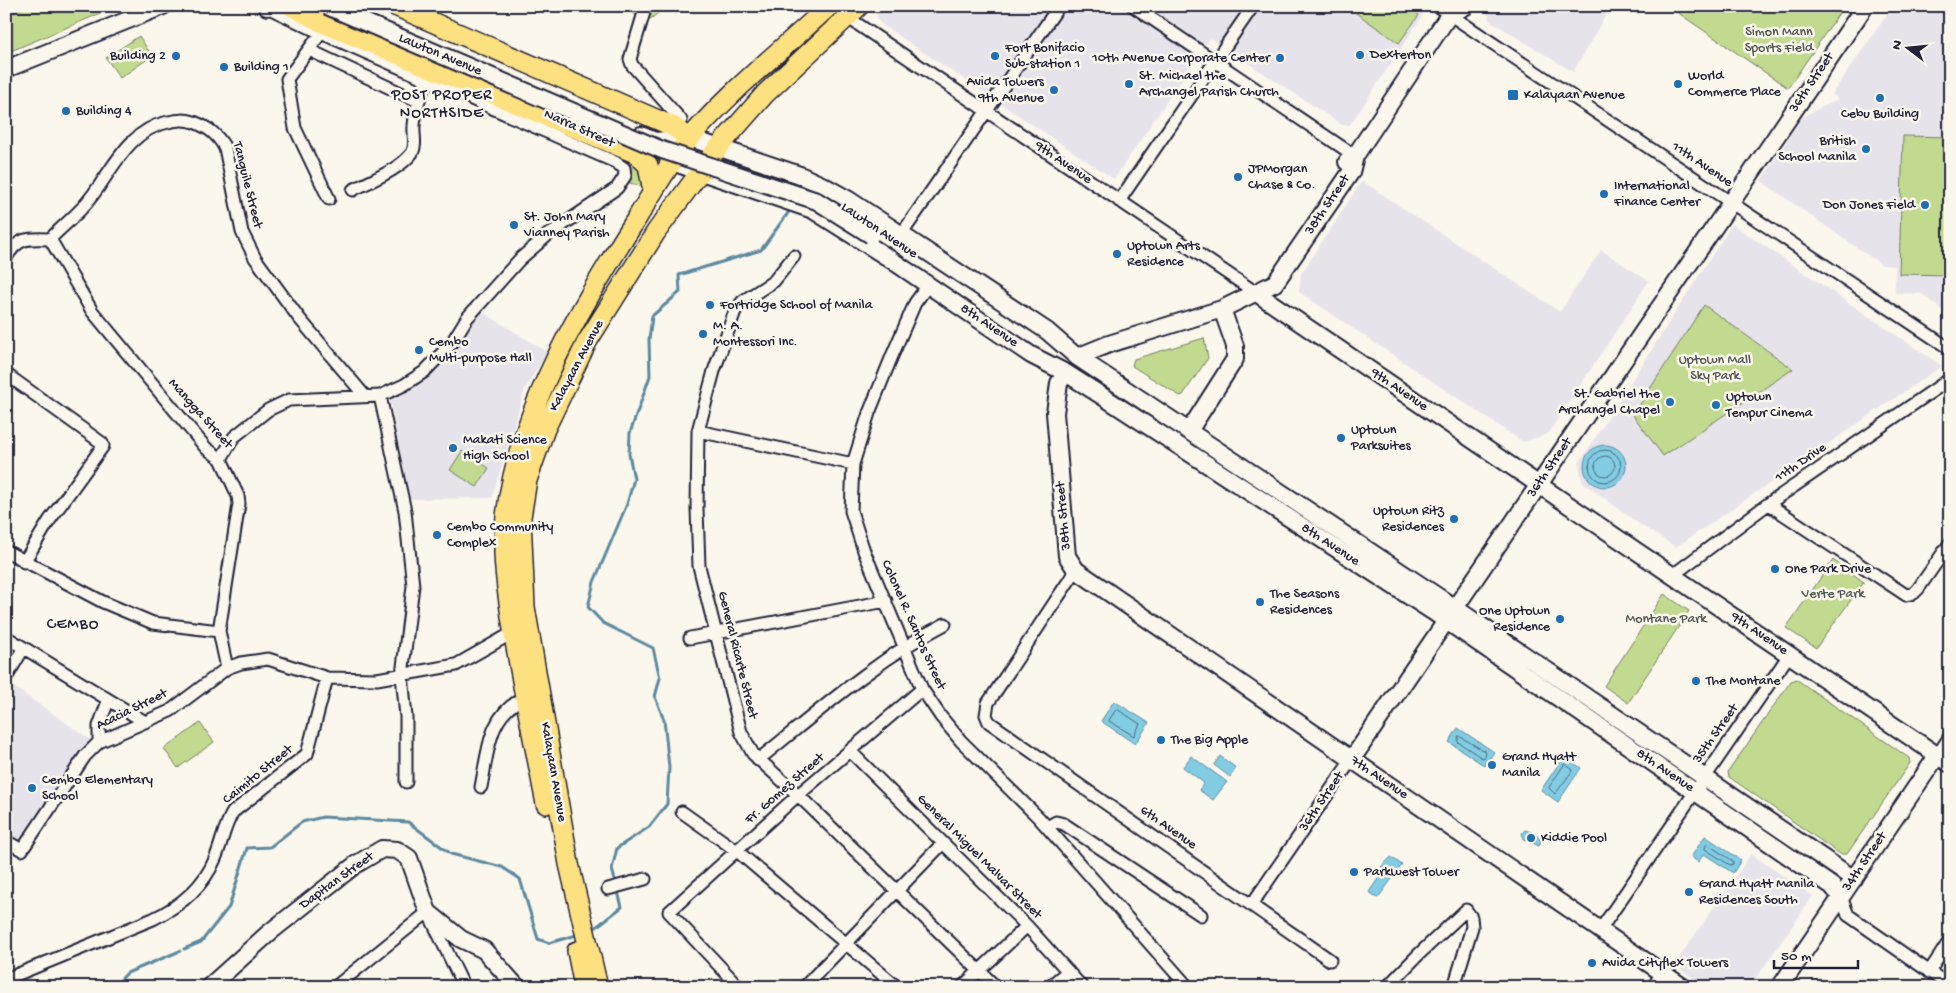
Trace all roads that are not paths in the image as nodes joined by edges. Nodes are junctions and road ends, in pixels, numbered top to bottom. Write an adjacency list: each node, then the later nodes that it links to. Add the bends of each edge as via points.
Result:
1 (163, 6): 21 (street)
2 (291, 6): 37 (main road, via 325,24 638,154 648,165)
3 (327, 6): 41 (street, Lawton Avenue, bridge, via 662,150 817,201)
4 (338, 6): 29 (street, Lawton Avenue)
5 (347, 6): 41 (street, Lawton Avenue, via 669,142 820,194)
6 (395, 6): 28 (main road, via 533,64)
7 (646, 6): 28 (street, via 630,59 681,120)
8 (829, 6): 19 (main road, Kalayaan Avenue)
9 (1059, 6): 27 (street)
10 (1133, 6): 20 (street)
11 (1253, 6): 20 (street)
12 (1466, 6): 15 (street, 38th Street)
13 (1865, 6): 40 (street, 36th Street)
14 (266, 7): 17 (street, Narra Street)
15 (1446, 9): 31 (street, 38th Street); 40 (street, 11th Avenue)
16 (853, 12): 22 (main road, Kalayaan Avenue); 27 (street, 9th Avenue)
17 (320, 33): 18 (street); 23 (street, Narra Street)
18 (309, 50): 26 (street); 38 (street, via 287,80 295,128)
19 (770, 60): 22 (main road); 24 (main road, Kalayaan Avenue)
20 (1216, 61): 31 (street); 39 (street)
21 (6, 69)
22 (784, 75): 25 (main road, Kalayaan Avenue)
23 (427, 78): 26 (street); 57 (street, Narra Street, via 615,162 624,168 625,176 617,188 549,234 520,259 424,372)
24 (749, 80): 25 (main road, via 759,84); 28 (main road, Kalayaan Avenue)
25 (765, 94): 30 (main road, Kalayaan Avenue)
26 (418, 101): 36 (street, via 412,152 396,166)
27 (985, 111): 39 (street, 9th Avenue); 42 (street)
28 (684, 134): 29 (street, Lawton Avenue); 30 (street, 8th Avenue); 33 (main road, Kalayaan Avenue)
29 (655, 141): 33 (street, Lawton Avenue)
30 (717, 149): 32 (street, 8th Avenue); 34 (main road, Kalayaan Avenue)
31 (1355, 156): 49 (street, 38th Street, via 1343,166 1268,278)
32 (753, 160): 35 (street, via 740,171); 42 (street, 8th Avenue, via 800,174 824,186)
33 (672, 162): 34 (street, 8th Avenue); 37 (main road, Kalayaan Avenue)
34 (699, 173): 35 (street, 8th Avenue); 47 (main road, Kalayaan Avenue)
35 (744, 188): 48 (street, 8th Avenue, via 813,210)
36 (353, 190)
37 (653, 192): 46 (main road, Kalayaan Avenue)
38 (329, 199)
39 (1119, 201): 49 (street, 9th Avenue)
40 (1731, 203): 51 (street, 11th Avenue); 62 (street, 36th Street)
41 (873, 231): 52 (street, Lawton Avenue, via 1040,341); 53 (street, Lawton Avenue, via 1036,347)
42 (901, 235): 52 (street, 8th Avenue, via 1047,331)
43 (50, 239): 45 (street, via 22,240 12,247); 56 (street, Tanguile Street, via 84,206 122,151 139,136 158,124 184,119 210,129 225,148 242,232 254,258); 60 (street, Mangga Street, via 92,310 206,448)
44 (794, 256): 58 (street, General Ricarte Street, via 774,281 743,300 735,311 709,385)
45 (6, 258)
46 (610, 261): 47 (main road); 73 (main road, Kalayaan Avenue, via 539,396 513,472 504,552)
47 (629, 273): 112 (main road, Kalayaan Avenue, via 587,342 545,429 526,480 521,516 525,607 570,864)
48 (928, 285): 53 (street, 8th Avenue, via 1031,355); 61 (street, Colonel R. Santos Street, via 915,303 903,330)
49 (1255, 292): 50 (street, 38th Street); 62 (street, 9th Avenue)
50 (1222, 309): 52 (street, 38th Street); 59 (street, via 1235,346 1235,359)
51 (1950, 349)
52 (1077, 357): 59 (street, 8th Avenue)
53 (1066, 373): 67 (street, 38th Street, via 1059,383 1054,413 1067,556); 70 (street, 8th Avenue)
54 (6, 374): 66 (street, via 102,443 103,448 49,521)
55 (1950, 379): 63 (street, 11th Drive)
56 (364, 395): 57 (street); 60 (street, via 289,400 268,410 234,437)
57 (380, 396): 81 (street, via 405,511 412,586)
58 (698, 431): 61 (street); 74 (street, General Ricarte Street, via 699,566)
59 (1189, 431): 70 (street, 8th Avenue)
60 (221, 459): 72 (street, Mangga Street, via 239,504)
61 (852, 464): 69 (street, Colonel R. Santos Street, via 851,511)
62 (1539, 484): 68 (street, 9th Avenue); 70 (street, 36th Street)
63 (1768, 504): 64 (street, via 1898,592 1910,595 1918,589); 68 (street, 11th Drive)
64 (1950, 543)
65 (6, 551): 66 (street)
66 (24, 562): 72 (street, via 153,623)
67 (1076, 570): 91 (street, 7th Avenue); 109 (street, 6th Avenue, via 988,703 986,715 989,722)
68 (1672, 575): 79 (street, 9th Avenue)
69 (886, 601): 74 (street); 77 (street, Colonel R. Santos Street)
70 (1450, 615): 91 (street, 36th Street); 94 (street, 8th Avenue); 97 (street, 8th Avenue)
71 (945, 624): 77 (street)
72 (219, 631): 80 (street, Mangga Street)
73 (514, 632): 81 (street, Acacia Street, via 456,665); 85 (main road, Kalayaan Avenue)
74 (716, 632): 76 (street); 92 (street, General Ricarte Street, via 742,732)
75 (6, 637): 78 (street)
76 (690, 638)
77 (906, 647): 84 (street, Colonel R. Santos Street); 92 (street, via 835,698)
78 (23, 649): 82 (street); 86 (street)
79 (1789, 654): 93 (street, 9th Avenue); 94 (street, 35th Street)
80 (227, 668): 83 (street, Acacia Street, via 268,660); 87 (street, Acacia Street, via 170,711)
81 (402, 675): 83 (street, Acacia Street, via 377,679); 95 (street)
82 (6, 678)
83 (327, 678): 122 (street, Caimito Street, via 307,754 233,812 215,860 189,898 153,919)
84 (922, 689): 90 (street, Fr. Gomez Street); 100 (street, Colonel R. Santos Street, via 961,741)
85 (525, 698): 96 (street, via 506,708 497,720); 112 (main road, Kalayaan Avenue)
86 (108, 701): 87 (street); 89 (street, via 101,718)
87 (145, 722): 89 (street, Acacia Street)
88 (1950, 736): 93 (street, 34th Street)
89 (99, 742): 101 (street, Acacia Street, via 85,756 22,850)
90 (850, 752): 98 (street, Fr. Gomez Street); 102 (street, General Miguel Malvar Street)
91 (1352, 759): 109 (street, 36th Street); 114 (street, 7th Avenue)
92 (758, 760): 98 (street, General Ricarte Street)
93 (1943, 760): 105 (street, 34th Street)
94 (1704, 776): 97 (street, 35th Street); 105 (street, 8th Avenue)
95 (406, 782)
96 (481, 787)
97 (1694, 791): 108 (street, 8th Avenue, via 1832,886); 114 (street, 35th Street)
98 (798, 795): 103 (street, Fr. Gomez Street); 107 (street, General Ricarte Street)
99 (682, 812): 103 (street)
100 (1047, 827): 111 (street, via 1056,822 1064,824); 139 (street, Colonel R. Santos Street)
101 (6, 841)
102 (943, 843): 107 (street); 113 (street, General Miguel Malvar Street)
103 (738, 851): 116 (street); 132 (street, Fr. Gomez Street, via 669,912)
104 (646, 879): 106 (street)
105 (1854, 879): 108 (street, 34th Street)
106 (608, 888)
107 (896, 891): 116 (street); 119 (street, General Ricarte Street)
108 (1841, 897): 121 (street, 8th Avenue, via 1848,915); 143 (street, 34th Street)
109 (1252, 904): 118 (street, 6th Avenue)
110 (428, 912): 124 (street); 126 (street, Dapitan Street, via 409,858 397,850 382,849 355,865 270,932); 128 (street, Dapitan Street); 129 (street, via 461,939 484,950)
111 (1201, 915)
112 (576, 919): 117 (main road, Kalayaan Avenue)
113 (1027, 926): 119 (street); 120 (street, General Miguel Malvar Street)
114 (1600, 930): 123 (street, 7th Avenue)
115 (1950, 940): 121 (street)
116 (848, 944): 133 (street); 134 (street)
117 (584, 954): 130 (main road, Kalayaan Avenue); 131 (main road, Kalayaan Avenue)
118 (1330, 960)
119 (979, 970): 135 (street); 136 (street, General Ricarte Street)
120 (1068, 971): 137 (street); 138 (street, General Miguel Malvar Street)
121 (1928, 972): 125 (street, 8th Avenue)
122 (6, 979)
123 (1658, 980): 142 (street, 7th Avenue)
124 (348, 982): 127 (street)
125 (1950, 986)
126 (209, 987)
127 (335, 987)
128 (464, 987)
129 (517, 987)
130 (584, 987)
131 (598, 987)
132 (739, 987)
133 (804, 987)
134 (897, 987)
135 (962, 987)
136 (996, 987)
137 (1049, 987)
138 (1082, 987)
139 (1188, 987)
140 (1388, 987): 141 (street, via 1466,910 1472,927)
141 (1454, 987)
142 (1683, 987)
143 (1780, 987)

